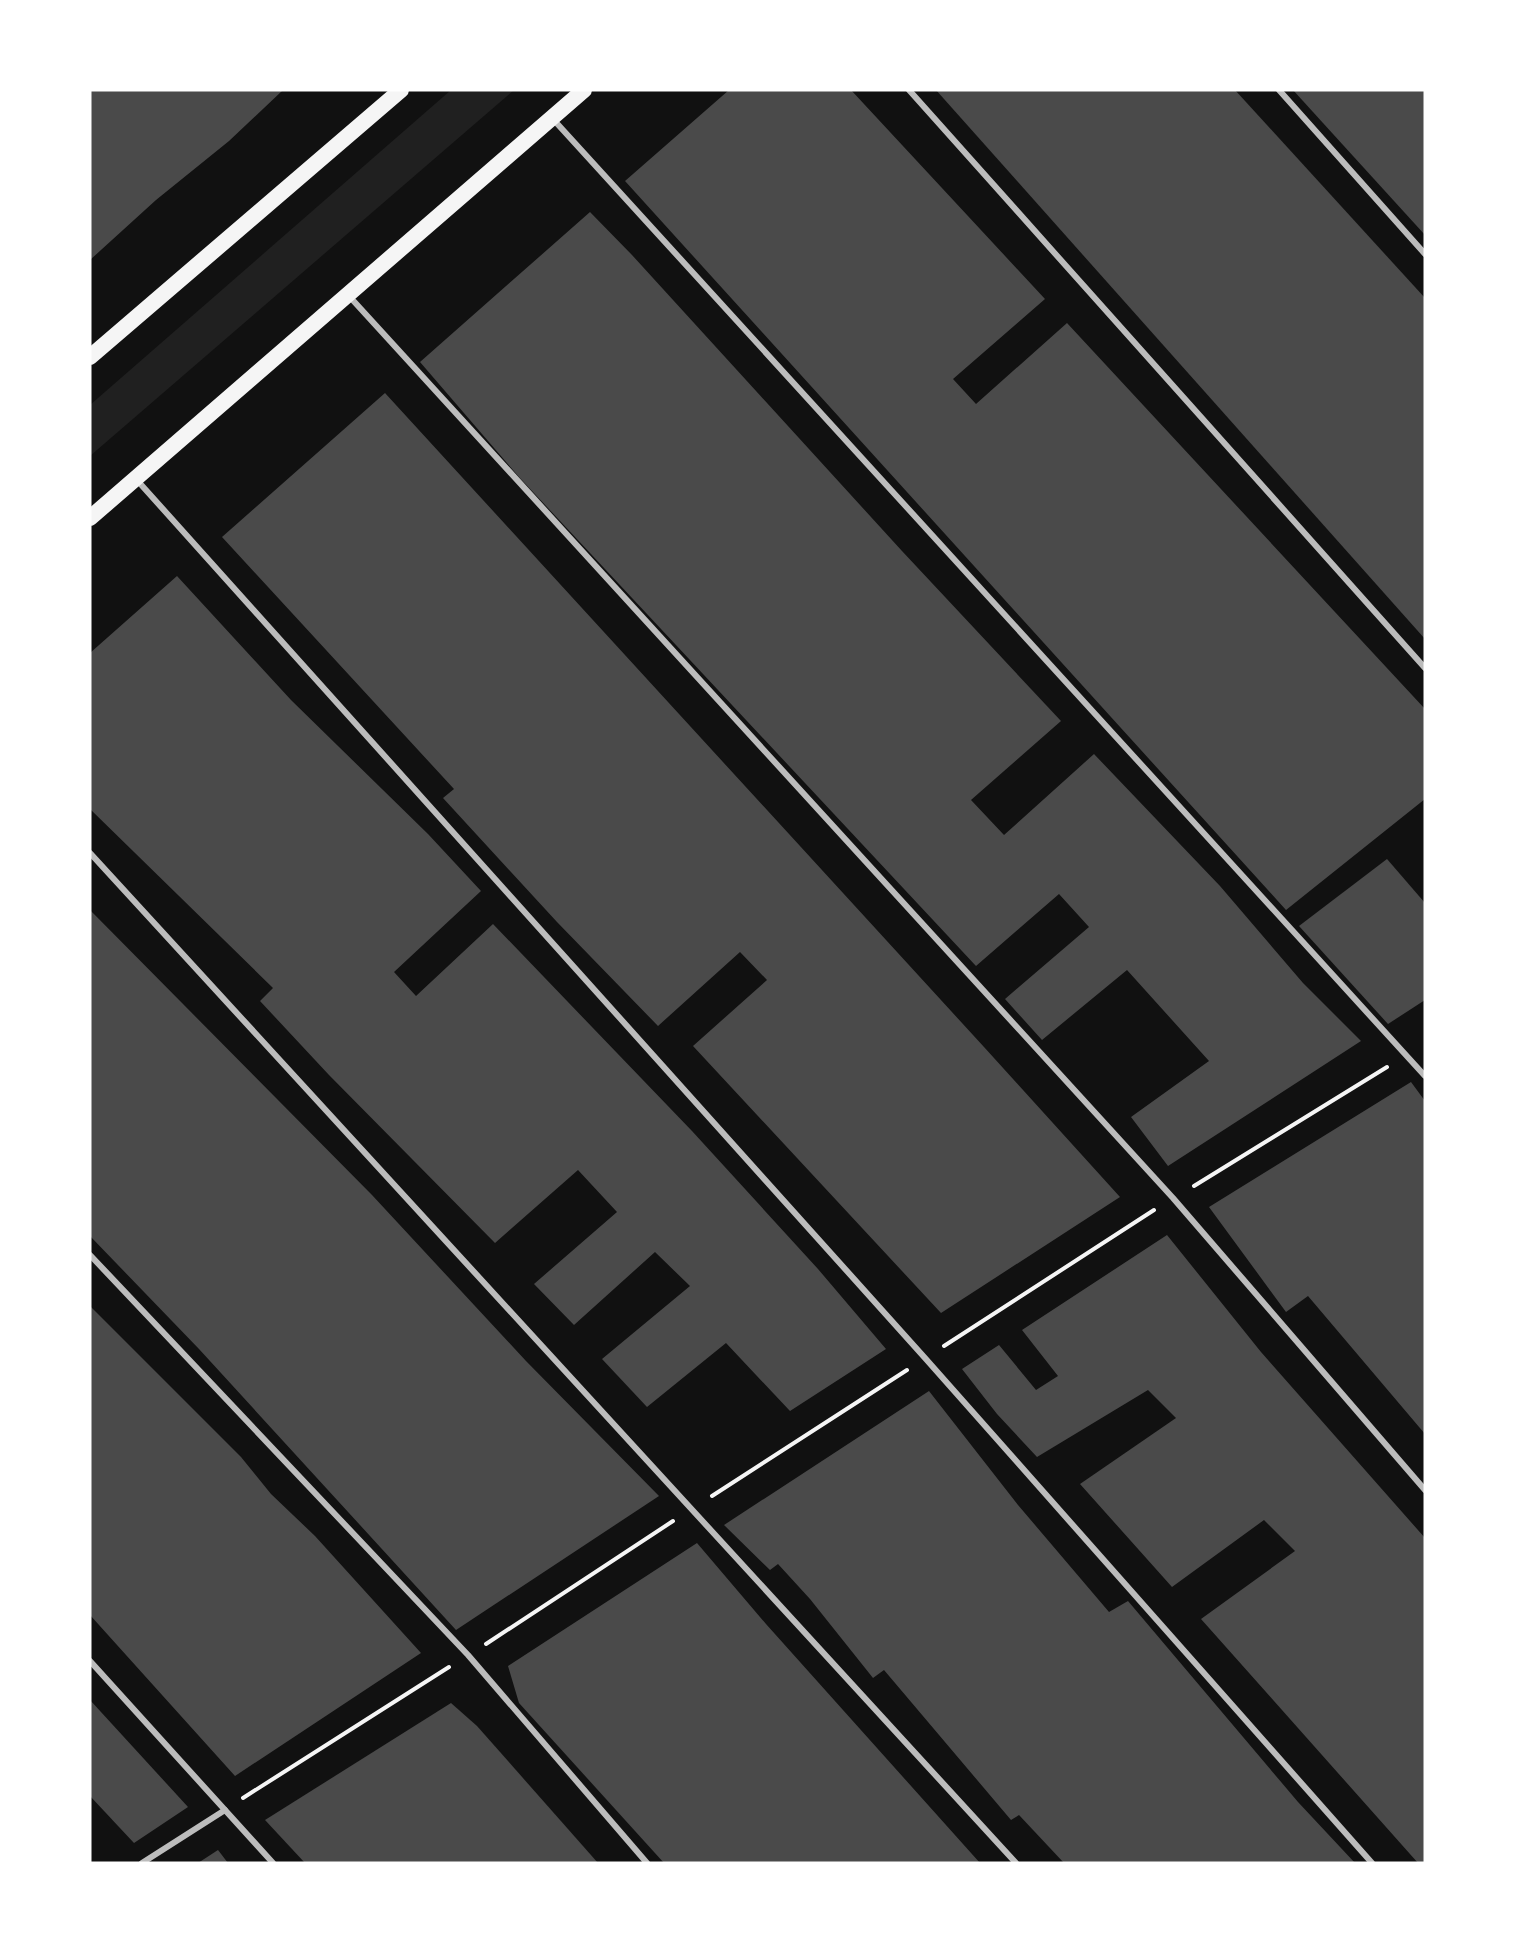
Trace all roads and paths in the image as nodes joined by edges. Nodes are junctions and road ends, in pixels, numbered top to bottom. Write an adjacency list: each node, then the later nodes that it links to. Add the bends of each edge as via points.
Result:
1 (401, 90): 8 (highway)
2 (584, 90): 5 (highway)
3 (909, 90): 11 (street)
4 (1279, 90): 6 (street)
5 (552, 118): 7 (highway); 13 (street)
6 (1425, 254)
7 (347, 294): 9 (highway); 15 (street)
8 (90, 357)
9 (136, 478): 10 (highway); 17 (street)
10 (90, 518)
11 (1425, 668)
12 (90, 853): 19 (street)
13 (1406, 1055): 14 (street); 15 (path)
14 (1425, 1076)
15 (1173, 1198): 17 (path); 18 (street)
16 (90, 1255): 20 (street)
17 (925, 1358): 19 (path); 27 (street)
18 (1425, 1490)
19 (692, 1508): 20 (path); 26 (street)
20 (468, 1655): 22 (path); 25 (street)
21 (90, 1661): 22 (street)
22 (225, 1810): 23 (street); 24 (street)
23 (142, 1863)
24 (273, 1863)
25 (647, 1863)
26 (1016, 1863)
27 (1372, 1863)

